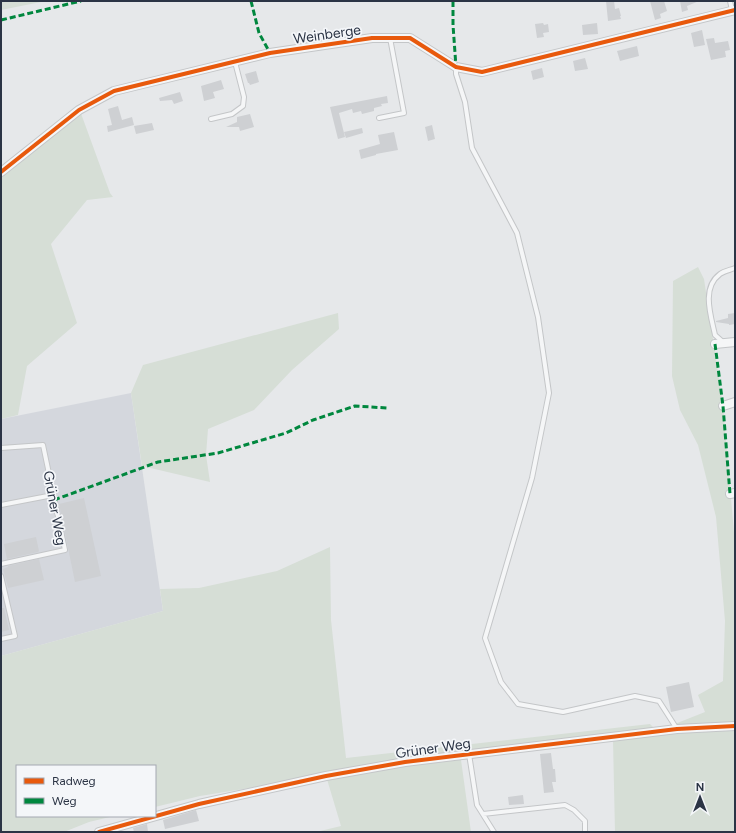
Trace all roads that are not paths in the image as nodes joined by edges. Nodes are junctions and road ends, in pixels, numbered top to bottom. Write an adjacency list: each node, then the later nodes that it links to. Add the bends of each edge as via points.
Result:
1 (730, 1): 2 (lane, Weinberge)
2 (734, 10): 5 (street, Weinberge, via 482,72)
3 (390, 38): 4 (street, Weinberge, via 372,38 278,52); 5 (street, Weinberge, via 410,38); 6 (lane, via 404,113)
4 (235, 62): 7 (lane, via 244,97 243,106 232,114); 8 (street, Weinberge, via 114,91 79,110)
5 (456, 67): 22 (lane, via 465,102 472,148 517,233 538,317 549,393 532,478 485,638 501,682 518,704 563,712 635,696 659,701)
6 (379, 118)
7 (211, 119)
8 (1, 172)
9 (735, 268): 11 (lane, via 721,273 712,282 708,299 715,335)
10 (735, 342): 11 (street)
11 (724, 343): 12 (street)
12 (715, 344)
13 (735, 402): 14 (street)
14 (723, 406)
15 (1, 448): 16 (lane, Grüner Weg, via 43,445)
16 (54, 495): 17 (lane); 18 (lane, Grüner Weg, via 65,550)
17 (1, 505)
18 (1, 564)
19 (1, 576): 20 (lane, via 14,636)
20 (1, 639)
21 (735, 726): 22 (street, Grüner Weg)
22 (677, 729): 23 (street, Grüner Weg)
23 (469, 754): 24 (lane, via 477,805); 25 (street, Grüner Weg, via 326,776 199,804)
24 (483, 814): 27 (lane); 28 (lane, via 565,805 585,821)
25 (116, 830): 26 (street, Grüner Weg)
26 (99, 832)
27 (494, 832)
28 (585, 832)

